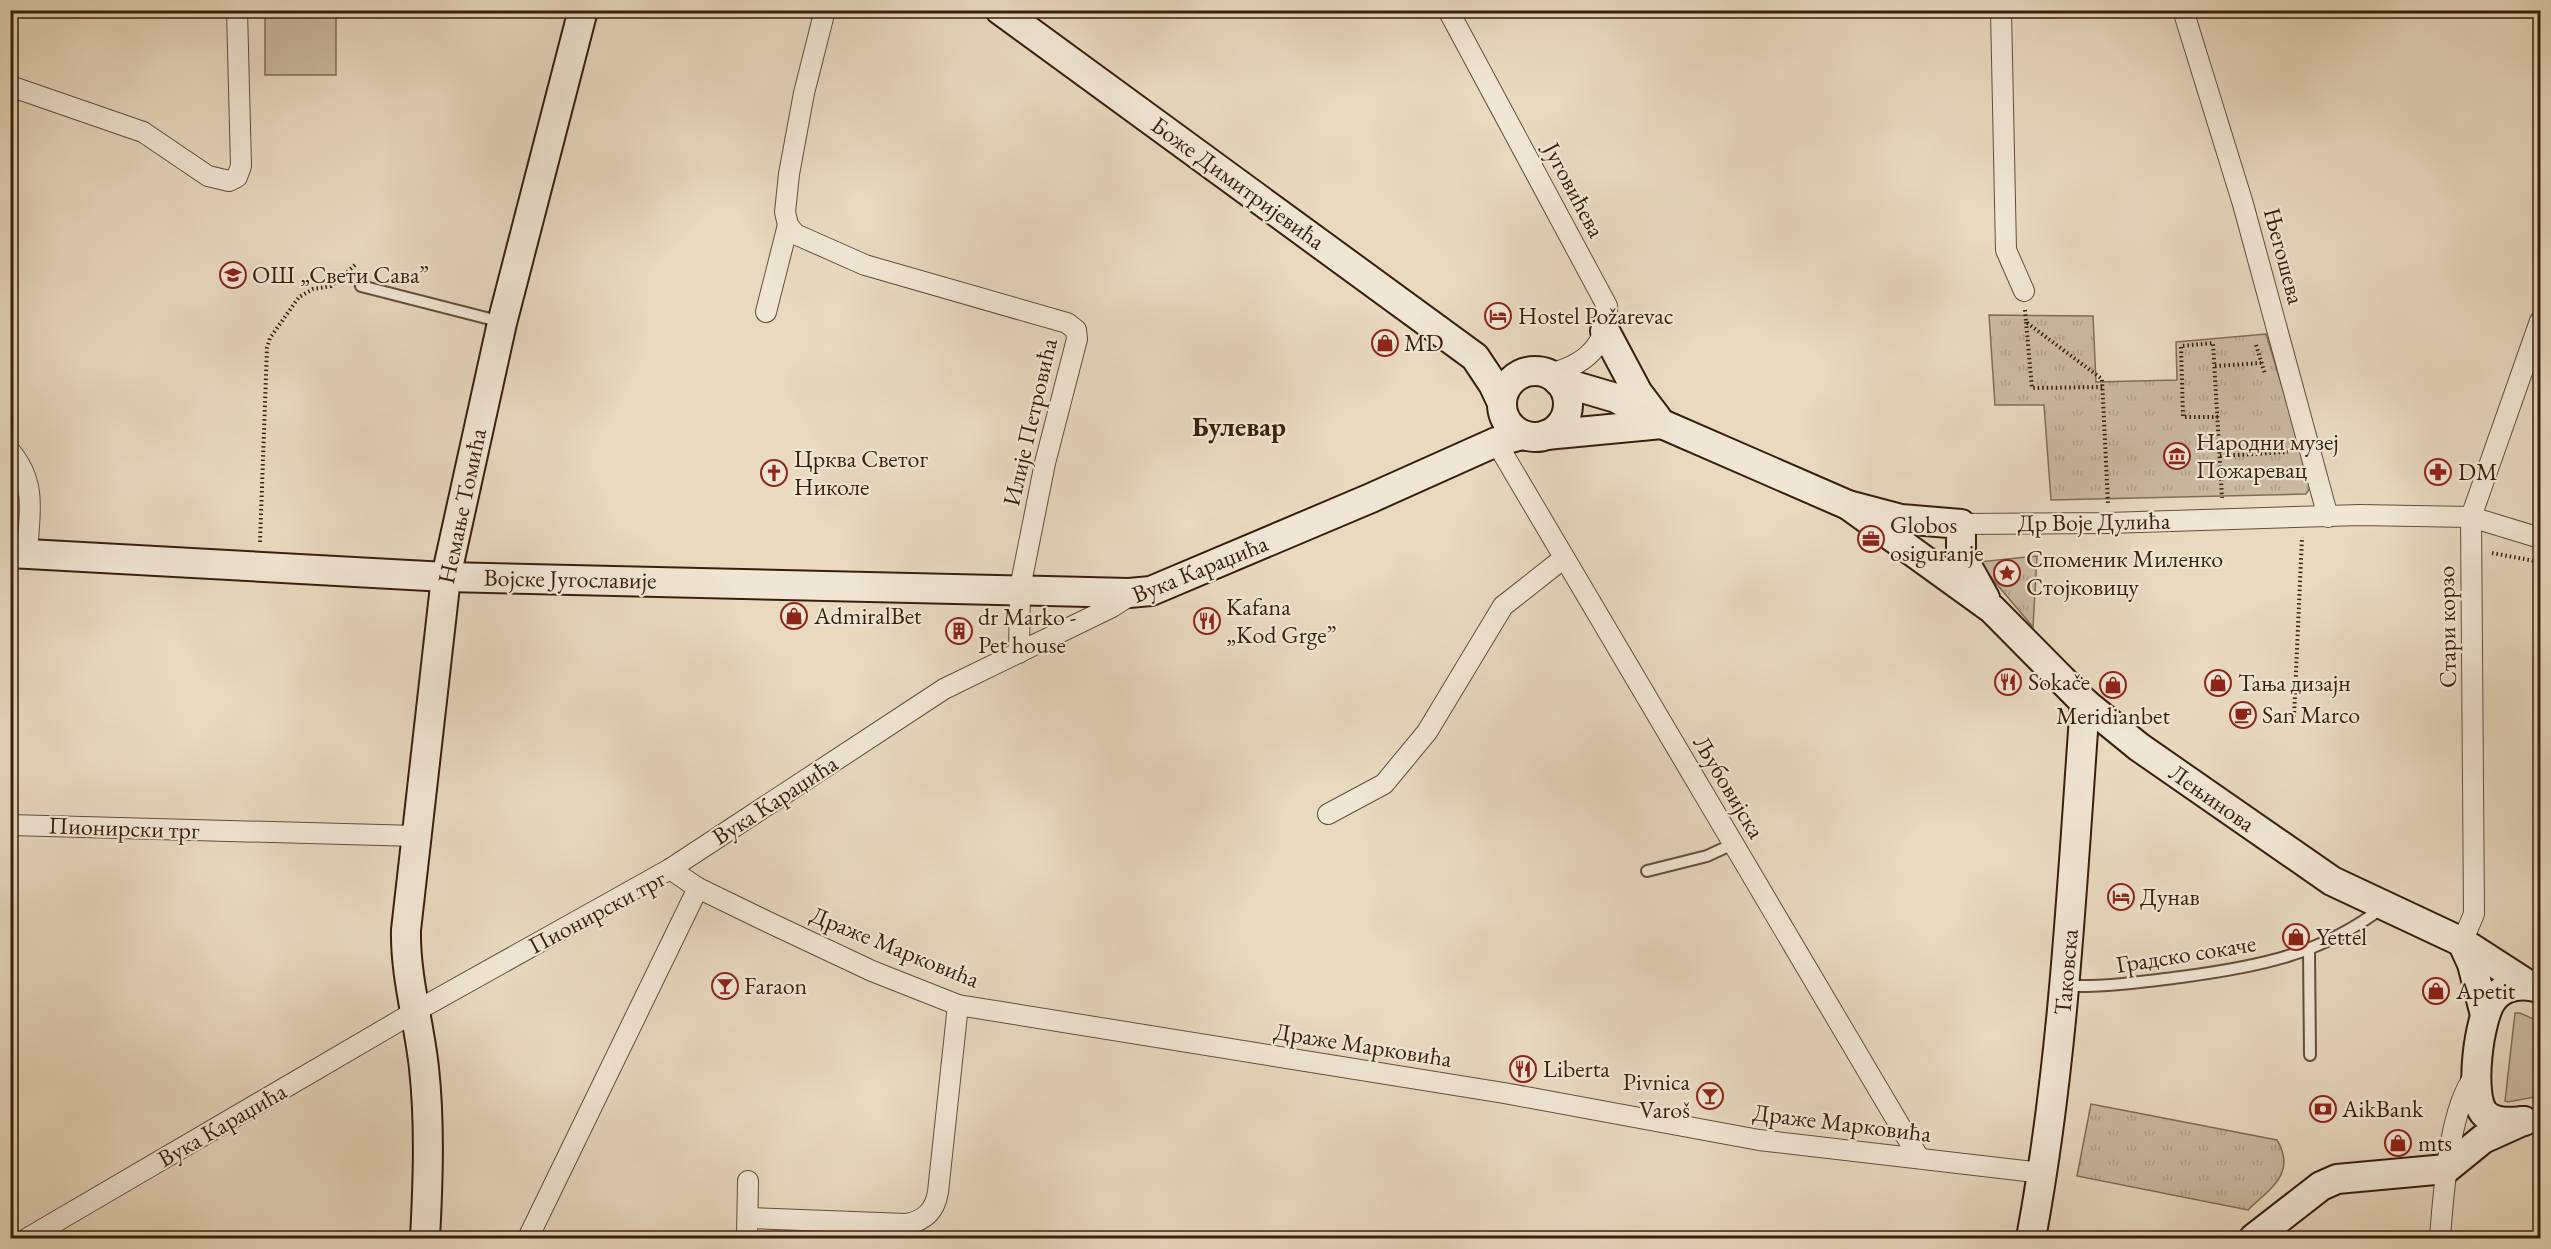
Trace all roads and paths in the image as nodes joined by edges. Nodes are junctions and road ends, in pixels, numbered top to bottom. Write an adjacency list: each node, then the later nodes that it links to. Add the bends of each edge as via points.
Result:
1 (237, 10): 8 (street, via 241,166 237,177 228,181 208,176 143,132)
2 (583, 10): 15 (main road, Немање Томића)
3 (825, 10): 9 (street, via 789,174 785,212)
4 (1000, 10): 18 (main road, Боже Димитријевића)
5 (1448, 10): 17 (street, Југовићева, via 1607,306)
6 (2001, 10): 12 (street, via 2006,250)
7 (2183, 10): 30 (street, Његошева, via 2243,204)
8 (10, 86)
9 (788, 225): 13 (street); 43 (street, Илије Петровића, via 795,234 865,265 1067,323 1076,330)
10 (354, 265): 41 (path, via 331,285 299,297 270,338)
11 (361, 286): 15 (lane)
12 (2024, 291): 16 (path)
13 (766, 312)
14 (2541, 321): 31 (street, Стари корзо)
15 (502, 322): 42 (main road, Немање Томића)
16 (2026, 322): 22 (path, via 2102,379); 22 (path, via 2031,388)
17 (1605, 331): 21 (street, via 1579,364); 24 (main road, via 1638,393)
18 (1475, 357): 21 (main road, Боже Димитријевића); 25 (main road, Боже Димитријевића)
19 (2262, 363): 20 (path)
20 (2215, 366): 23 (path); 23 (path, via 2213,343 2181,346 2183,417)
21 (1543, 376): 24 (main road, Др Воје Дулића, via 1616,398); 25 (main road, via 1508,385); 25 (main road, via 1567,397 1565,416 1554,431)
22 (2103, 387): 34 (path)
23 (2218, 417): 28 (path)
24 (1662, 424): 25 (main road, Др Воје Дулића); 29 (main road, Др Воје Дулића)
25 (1514, 426): 39 (street, Љубовијска); 44 (main road, Вука Караџића, via 1371,498 1151,591)
26 (10, 451): 38 (street, via 23,465 28,478)
27 (2288, 452): 28 (path)
28 (2220, 456): 33 (path)
29 (1848, 505): 35 (main road, Др Воје Дулића, via 1901,519); 45 (main road, Лењинова)
30 (2328, 517): 31 (street, Др Воје Дулића); 32 (street, Др Воје Дулића)
31 (2471, 517): 36 (street, Др Воје Дулића); 37 (street, Стари корзо)
32 (2302, 518): 33 (street, Др Воје Дулића); 48 (path)
33 (2224, 520): 34 (street, Др Воје Дулића)
34 (2108, 523): 35 (street, Др Воје Дулића)
35 (1961, 524): 45 (main road, Лењинова, via 1965,566)
36 (2541, 538)
37 (2471, 548): 40 (path); 57 (street, Стари корзо, via 2474,903 2470,929)
38 (19, 554): 41 (main road, Војске Југославије)
39 (1564, 558): 49 (street, via 1503,606 1427,732 1384,784); 52 (street, Љубовијска)
40 (2541, 562)
41 (259, 567): 42 (main road, Војске Југославије)
42 (446, 577): 43 (main road, Војске Југославије); 51 (main road, Немање Томића)
43 (1020, 588): 44 (main road, Војске Југославије); 46 (street, Илије Петровића)
44 (1129, 593): 46 (street, Вука Караџића, via 1112,607)
45 (1992, 609): 47 (main road, Лењинова)
46 (1019, 653): 53 (street, Вука Караџића, via 944,689)
47 (2085, 703): 56 (main road, Лењинова, via 2139,747 2332,881); 59 (main road, Таковска)
48 (2294, 717)
49 (1328, 814)
50 (10, 825): 51 (street, Пионирски трг)
51 (417, 836): 62 (main road, Немање Томића, via 406,949)
52 (1733, 844): 54 (lane, via 1707,856); 67 (street, Љубовијска)
53 (670, 869): 55 (street, Пионирски трг); 62 (street, Пионирски трг)
54 (1647, 871)
55 (698, 888): 61 (street, Драже Марковића, via 872,971); 74 (street, Пионирски трг)
56 (2383, 907): 57 (main road, Лењинова); 58 (lane, Градско сокаче, via 2356,928)
57 (2462, 942): 60 (main road, Лењинова); 63 (main road)
58 (2309, 951): 59 (lane, Градско сокаче, via 2207,974 2109,987); 64 (lane)
59 (2066, 986): 69 (main road, Таковска)
60 (2534, 986): 63 (main road, via 2500,992 2491,1000)
61 (958, 1005): 67 (street, Драже Марковића, via 1759,1140); 71 (street, via 938,1192 926,1216 906,1224)
62 (416, 1011): 72 (street, Вука Караџића); 73 (main road, via 426,1103)
63 (2485, 1015): 65 (main road)
64 (2310, 1055)
65 (2475, 1076): 66 (main road, via 2480,1109 2486,1115 2495,1121); 68 (street, via 2463,1093)
66 (2532, 1119): 68 (main road, via 2483,1140)
67 (1919, 1158): 69 (street, Драже Марковића)
68 (2446, 1169): 77 (main road, via 2337,1179 2321,1186); 78 (street)
69 (2043, 1173): 76 (main road, Таковска)
70 (748, 1181): 71 (street)
71 (748, 1218): 75 (street)
72 (28, 1239)
73 (425, 1239)
74 (528, 1239)
75 (747, 1239)
76 (2031, 1239)
77 (2254, 1239)
78 (2440, 1239)

